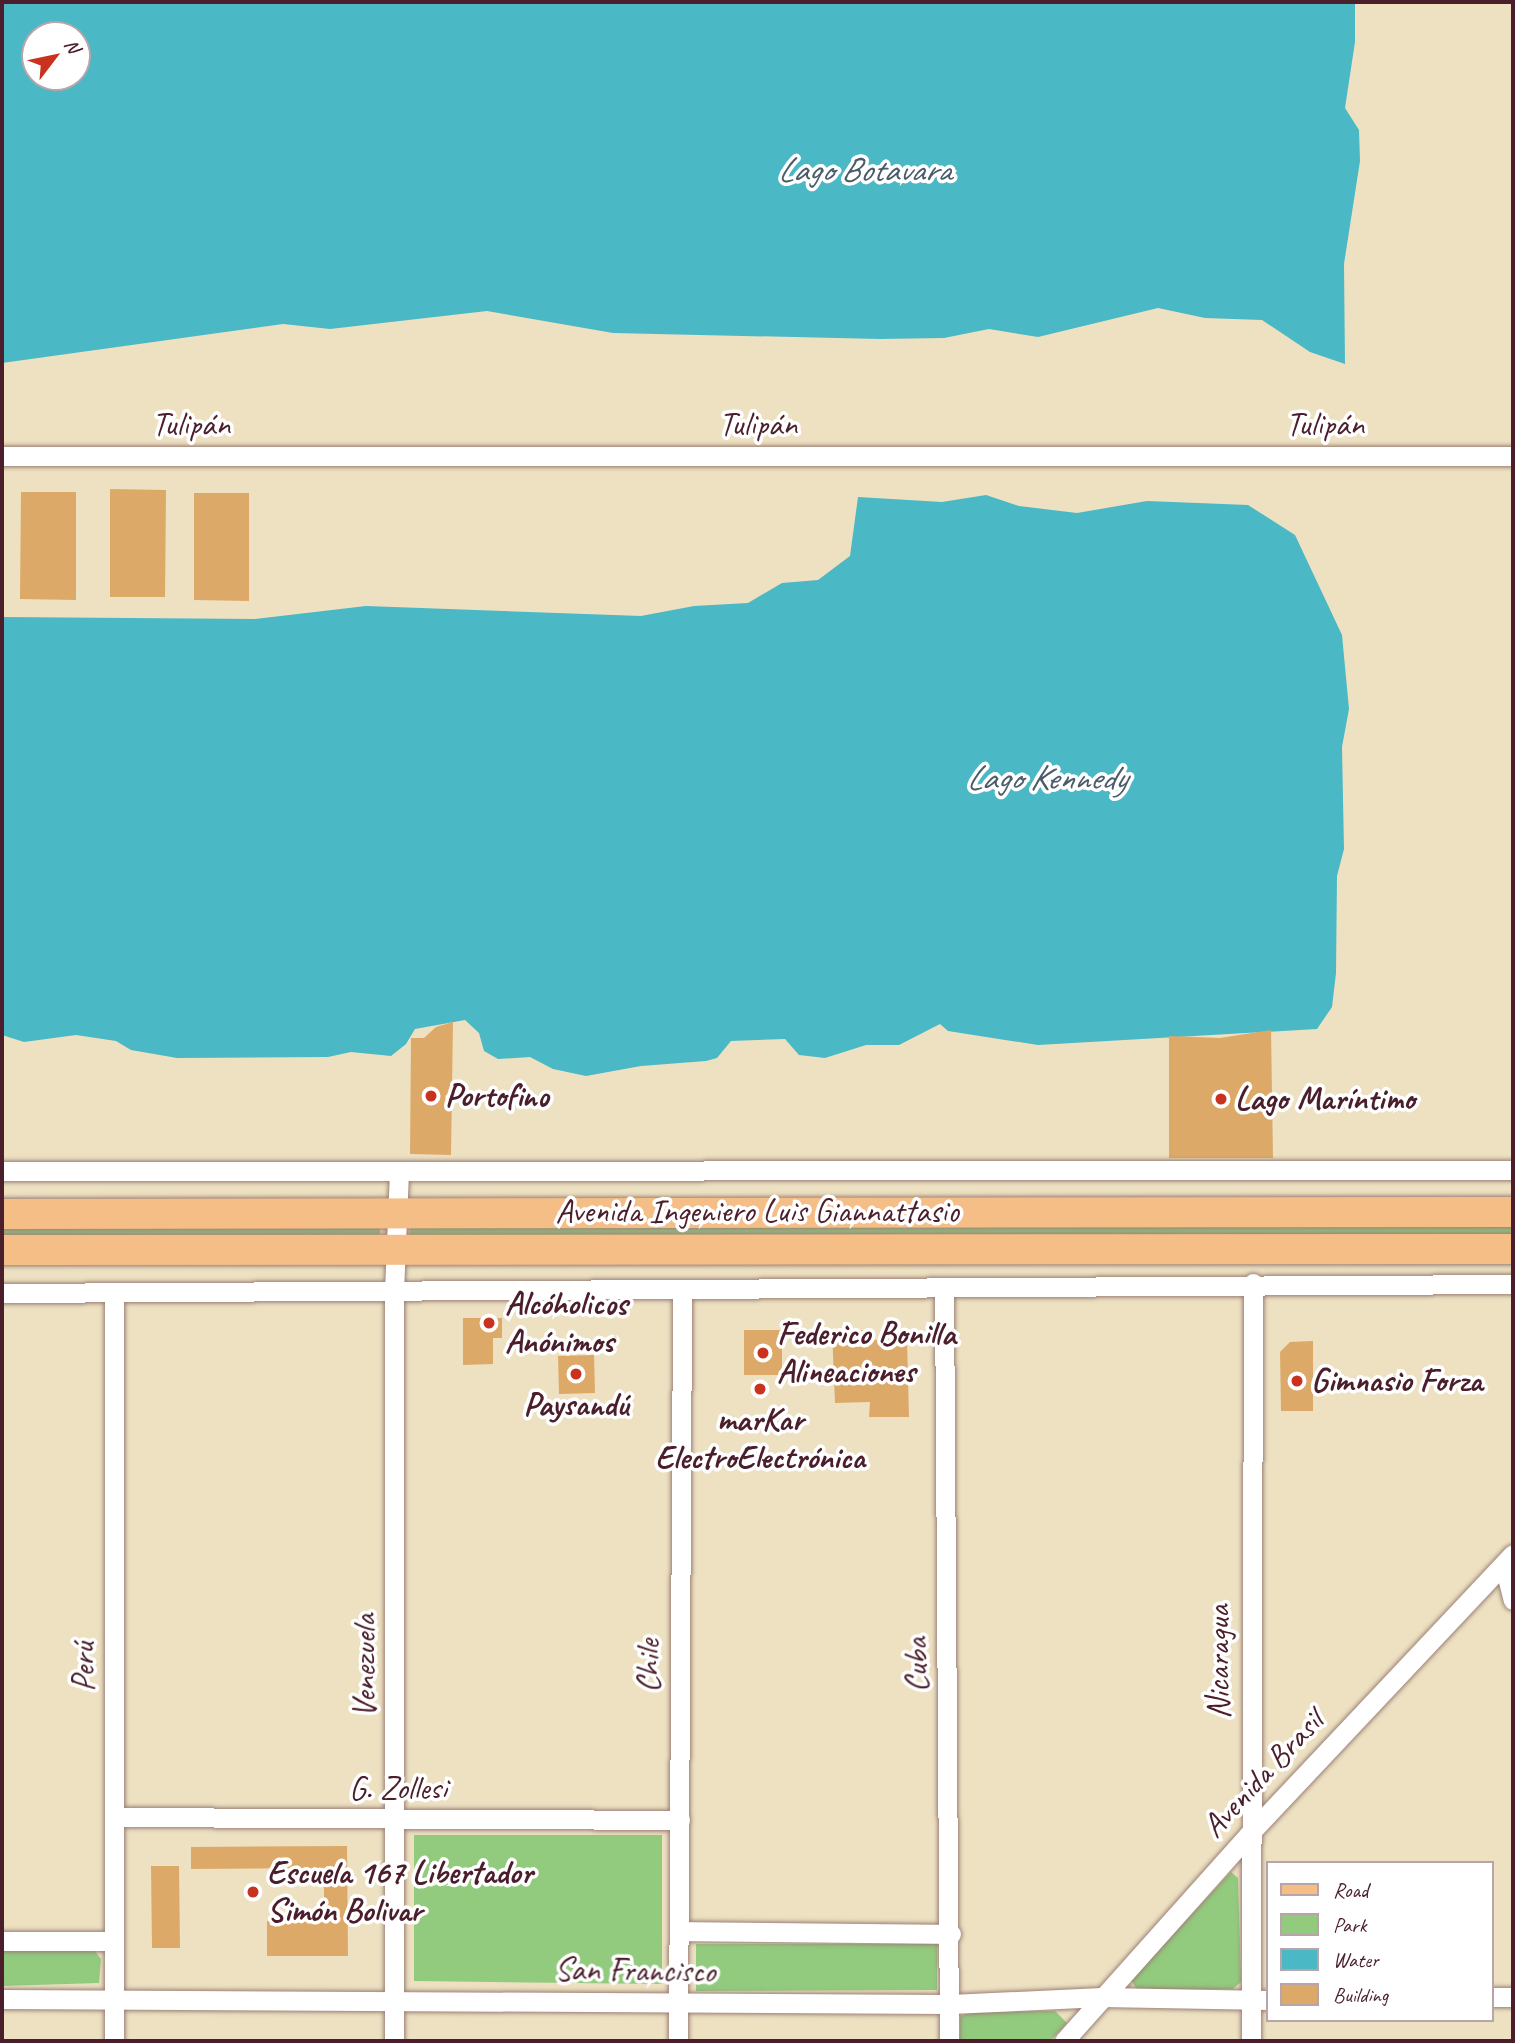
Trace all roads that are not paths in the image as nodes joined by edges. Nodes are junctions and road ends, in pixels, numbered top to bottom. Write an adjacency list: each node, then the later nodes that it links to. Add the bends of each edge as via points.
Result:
1 (2, 456): 2 (street, Tulipán)
2 (1513, 456)
3 (1513, 1170): 5 (street, Avenida Ingeniero Luis Giannattasio)
4 (2, 1171): 5 (street, Avenida Ingeniero Luis Giannattasio)
5 (399, 1171): 8 (street, Venezuela)
6 (1513, 1212): 8 (main road, Avenida Ingeniero Luis Giannattasio)
7 (2, 1213): 8 (main road, Avenida Ingeniero Luis Giannattasio)
8 (398, 1213): 11 (street, Venezuela)
9 (1513, 1249): 11 (main road, Avenida Ingeniero Luis Giannattasio)
10 (2, 1250): 11 (main road, Avenida Ingeniero Luis Giannattasio)
11 (398, 1252): 16 (street, Venezuela)
12 (1252, 1283): 13 (street); 14 (street); 24 (street, Nicaragua)
13 (1513, 1284)
14 (944, 1287): 15 (street); 26 (street, Cuba)
15 (682, 1290): 16 (street); 22 (street, Chile)
16 (394, 1291): 18 (street); 23 (street, Venezuela)
17 (2, 1293): 18 (street)
18 (114, 1293): 21 (street, Perú)
19 (1508, 1560): 20 (street); 24 (street, Avenida Brasil)
20 (1513, 1600)
21 (116, 1817): 23 (street, G. Zollesi); 28 (street, Perú)
22 (680, 1819): 23 (street, G. Zollesi); 25 (street, Chile)
23 (397, 1821): 34 (street, Venezuela)
24 (1250, 1833): 29 (street, Avenida Brasil); 35 (street, Nicaragua)
25 (680, 1931): 26 (street, San Francisco); 36 (street, Chile)
26 (951, 1934): 37 (street, Cuba)
27 (2, 1941): 28 (street)
28 (112, 1941): 32 (street, Perú)
29 (1101, 1997): 35 (street, San Francisco); 37 (street, San Francisco); 42 (street, Avenida Brasil)
30 (1494, 1997): 31 (street)
31 (1513, 1997)
32 (114, 1998): 33 (street, San Francisco); 34 (street, San Francisco); 38 (street, Perú)
33 (2, 1999)
34 (394, 1999): 36 (street, San Francisco); 39 (street, Venezuela)
35 (1259, 2000): 43 (street, Nicaragua)
36 (678, 2003): 37 (street, San Francisco); 40 (street, Chile)
37 (950, 2004): 41 (street, Cuba)
38 (114, 2041)
39 (394, 2041)
40 (678, 2041)
41 (949, 2041)
42 (1064, 2041)
43 (1251, 2041)

